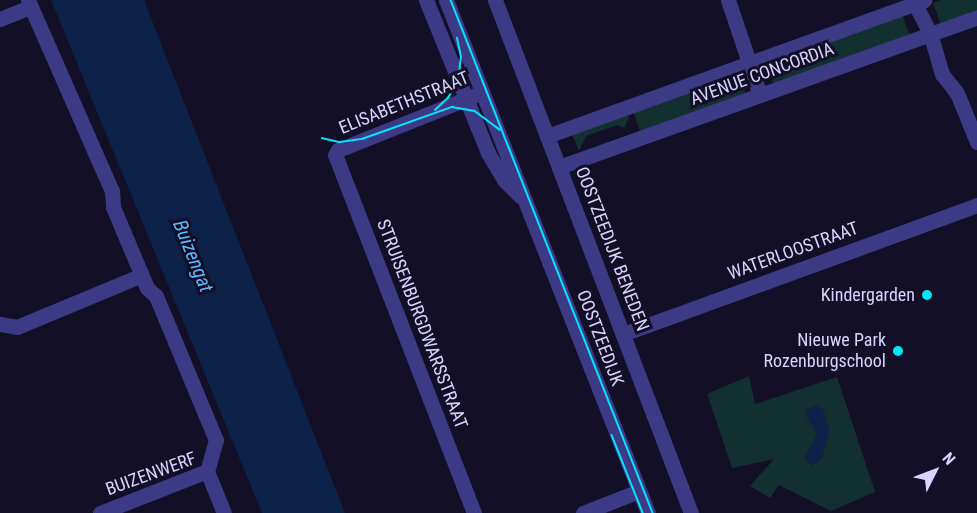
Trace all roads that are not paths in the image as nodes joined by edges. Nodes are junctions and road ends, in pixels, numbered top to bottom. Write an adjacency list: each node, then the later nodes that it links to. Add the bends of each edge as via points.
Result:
1 (426, 0): 13 (street, OOSTZEEDIJK)
2 (446, 0): 11 (street, OOSTZEEDIJK)
3 (495, 0): 14 (street, OOSTZEEDIJK BENEDEN)
4 (728, 0): 10 (street)
5 (917, 1): 9 (street); 10 (street, AVENUE CONCORDIA)
6 (29, 4): 8 (street); 20 (street, via 59,77 74,98)
7 (977, 17): 9 (street, AVENUE CONCORDIA)
8 (0, 19)
9 (930, 33): 12 (street, AVENUE CONCORDIA); 15 (street, via 942,74 957,93)
10 (748, 63): 12 (street); 14 (street, AVENUE CONCORDIA)
11 (484, 92): 13 (street, ELISABETHSTRAAT); 18 (street, OOSTZEEDIJK)
12 (760, 95): 17 (street, AVENUE CONCORDIA)
13 (465, 99): 16 (street, ELISABETHSTRAAT); 18 (street, OOSTZEEDIJK, via 488,153 504,180)
14 (547, 136): 17 (street, OOSTZEEDIJK BENEDEN)
15 (977, 142)
16 (338, 150): 27 (street, STRUISENBURGDWARSSTRAAT, via 335,155)
17 (559, 167): 22 (street, OOSTZEEDIJK BENEDEN)
18 (524, 200): 24 (street, OOSTZEEDIJK)
19 (977, 205): 22 (street, WATERLOOSTRAAT)
20 (142, 275): 21 (street, via 17,327); 23 (street, via 156,296 216,440)
21 (0, 324)
22 (623, 334): 30 (street, OOSTZEEDIJK BENEDEN)
23 (207, 471): 25 (street, BUIZENWERF); 26 (street, BUIZENWERF)
24 (639, 490): 28 (street); 29 (street, OOSTZEEDIJK)
25 (100, 513)
26 (224, 513)
27 (474, 513)
28 (583, 513)
29 (648, 513)
30 (691, 513)

